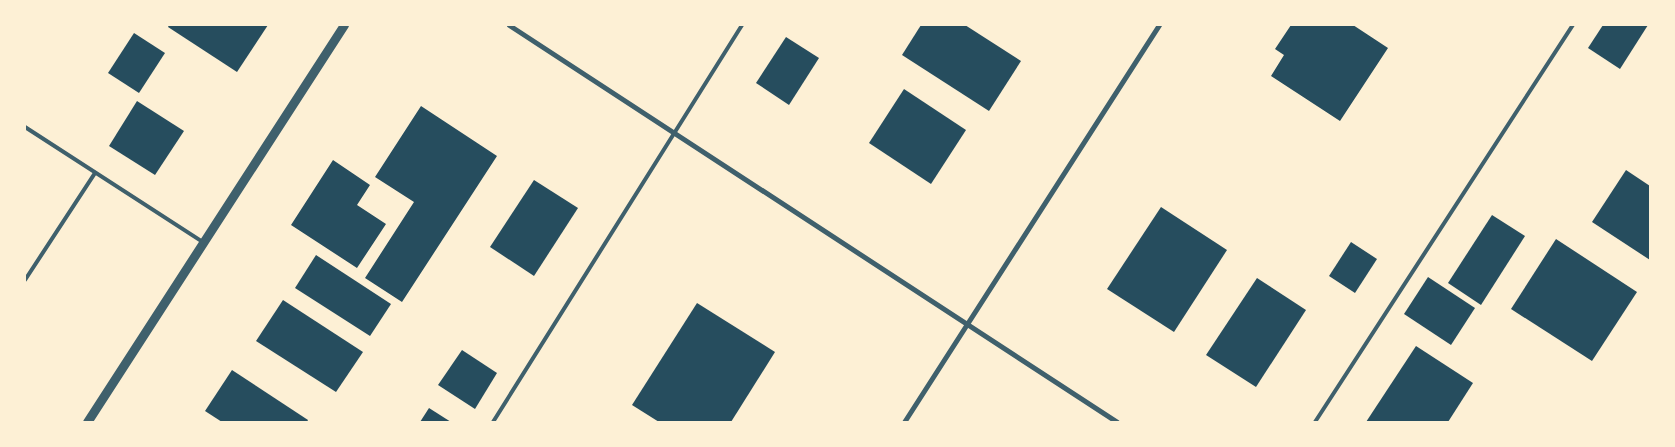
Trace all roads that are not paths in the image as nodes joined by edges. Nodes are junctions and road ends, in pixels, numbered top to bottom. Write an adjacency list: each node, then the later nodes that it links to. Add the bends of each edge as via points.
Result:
1 (344, 25): 9 (street)
2 (509, 25): 7 (street)
3 (742, 25): 7 (lane)
4 (1159, 25): 11 (street)
5 (1573, 25): 16 (lane)
6 (25, 127): 8 (lane)
7 (673, 132): 11 (street); 13 (lane)
8 (96, 173): 9 (lane); 10 (lane)
9 (203, 242): 12 (street)
10 (25, 280)
11 (966, 324): 14 (street); 15 (street)
12 (87, 422)
13 (493, 422)
14 (904, 422)
15 (1117, 422)
16 (1315, 422)

